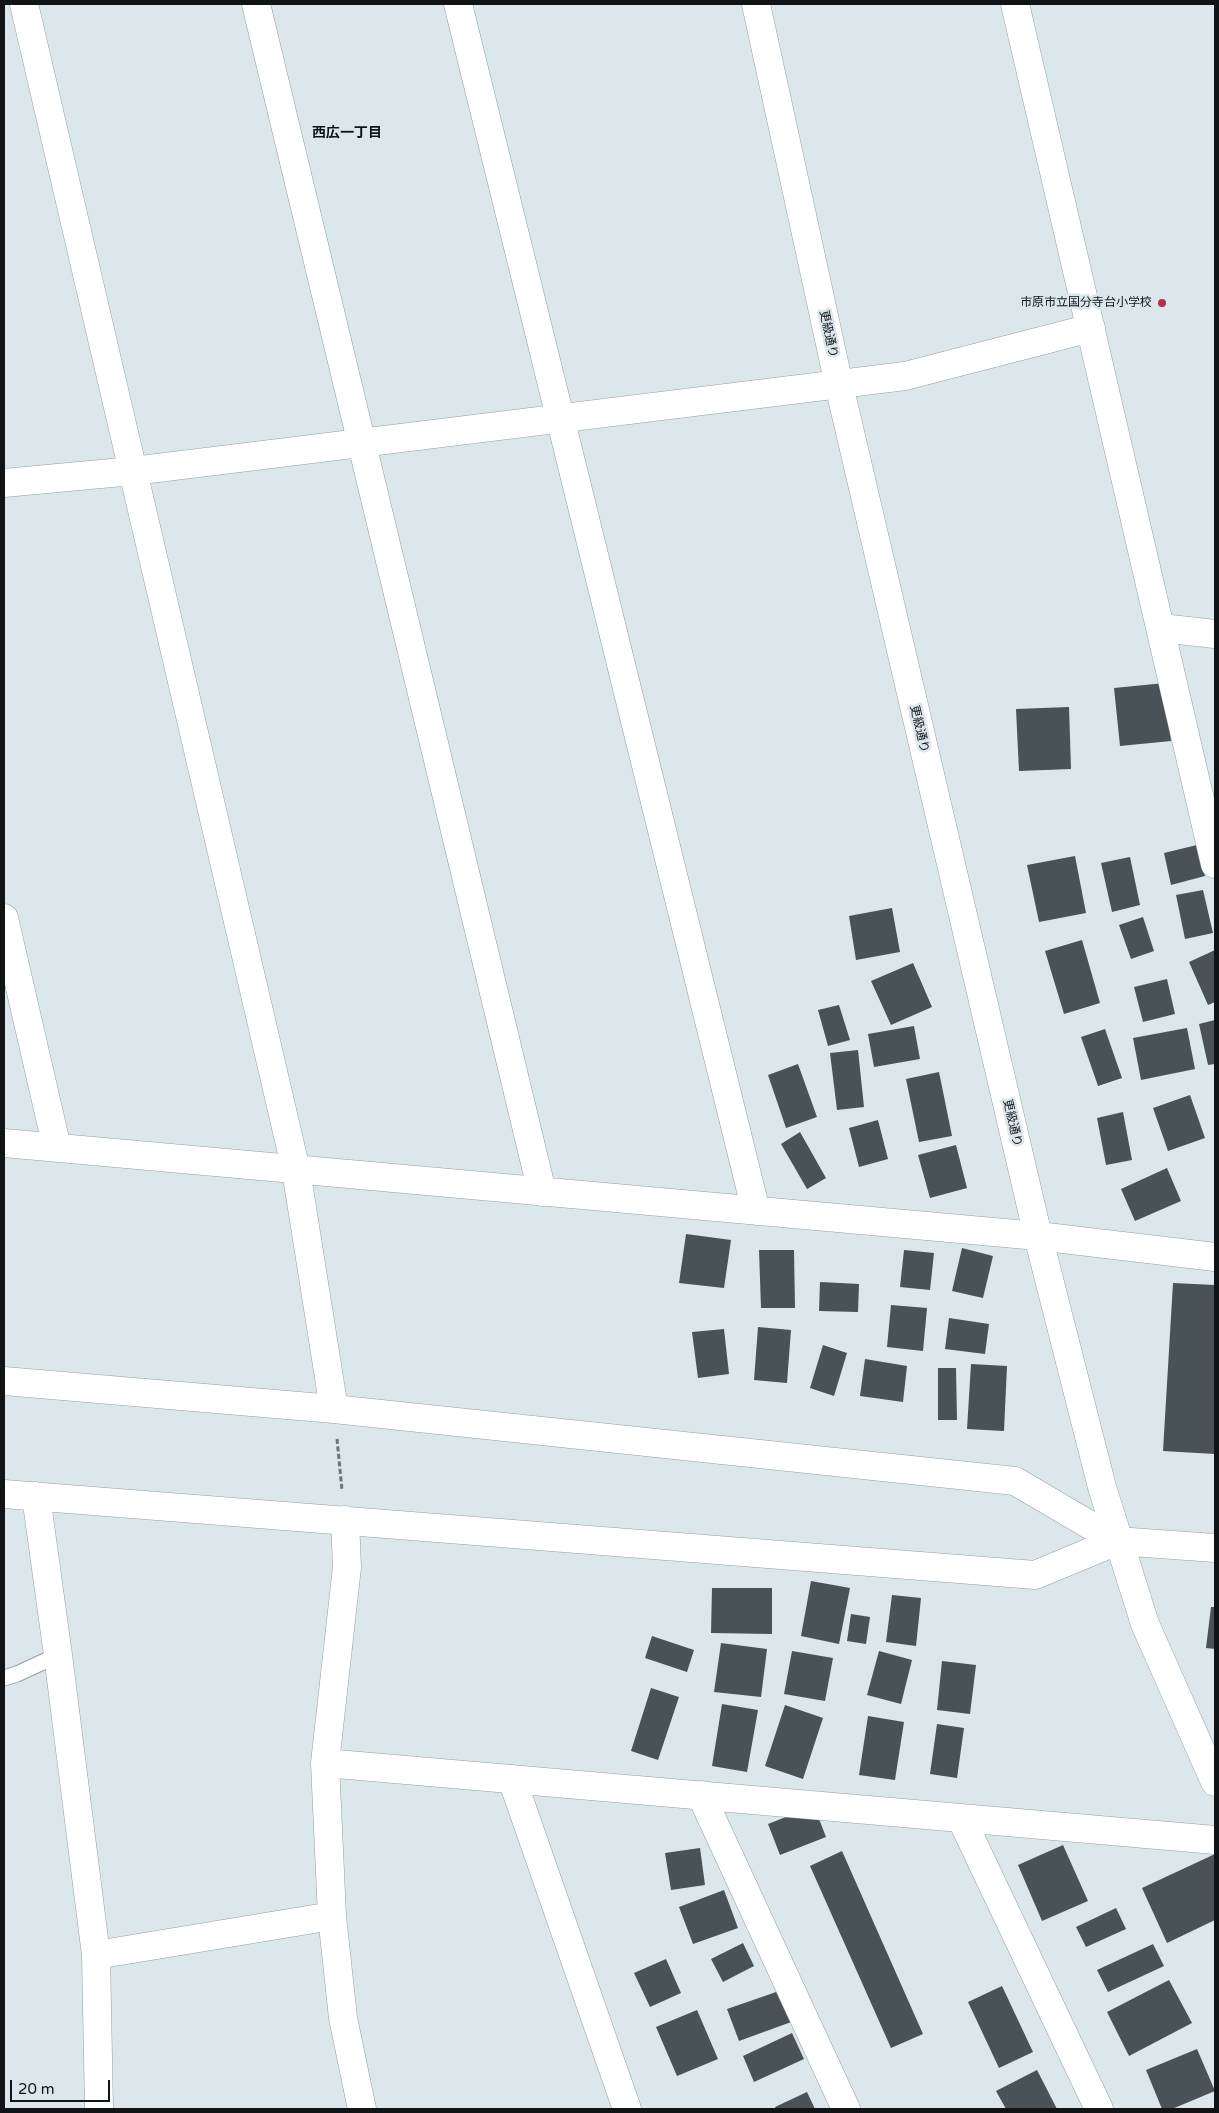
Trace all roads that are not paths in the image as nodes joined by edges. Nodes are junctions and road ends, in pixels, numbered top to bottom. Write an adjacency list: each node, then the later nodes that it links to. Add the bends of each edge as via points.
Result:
1 (24, 4): 10 (street)
2 (256, 4): 9 (street)
3 (458, 4): 8 (street)
4 (756, 4): 7 (street, 更級通り)
5 (1015, 4): 6 (street)
6 (1090, 328): 7 (street, via 905,376); 12 (street)
7 (838, 385): 8 (street); 22 (street, 更級通り)
8 (561, 418): 9 (street); 21 (street)
9 (362, 443): 10 (street); 20 (street)
10 (133, 471): 11 (street); 19 (street)
11 (4, 483)
12 (1161, 628): 13 (street); 14 (street)
13 (1215, 634)
14 (1211, 831): 15 (street)
15 (1215, 864)
16 (4, 918): 18 (street)
17 (4, 1143): 18 (street)
18 (57, 1148): 19 (street)
19 (296, 1170): 20 (street); 25 (street)
20 (542, 1192): 21 (street)
21 (756, 1211): 22 (street)
22 (1038, 1236): 23 (street); 29 (street, 更級通り)
23 (1215, 1257)
24 (4, 1381): 25 (street)
25 (334, 1409): 29 (street, via 1015,1481)
26 (4, 1494): 27 (street)
27 (36, 1496): 28 (street); 31 (street)
28 (345, 1520): 29 (street, via 1035,1575); 33 (street, via 347,1567)
29 (1117, 1541): 30 (street); 35 (street, 更級通り, via 1145,1624)
30 (1215, 1548)
31 (58, 1655): 32 (lane); 40 (street)
32 (4, 1678)
33 (325, 1763): 34 (street); 39 (street)
34 (512, 1779): 36 (street); 43 (street)
35 (1215, 1782)
36 (701, 1795): 37 (street); 44 (street)
37 (961, 1818): 38 (street); 45 (street)
38 (1215, 1840)
39 (332, 1916): 40 (street); 42 (street, via 343,2018)
40 (96, 1955): 41 (street)
41 (99, 2109)
42 (362, 2109)
43 (627, 2109)
44 (846, 2109)
45 (1099, 2109)

